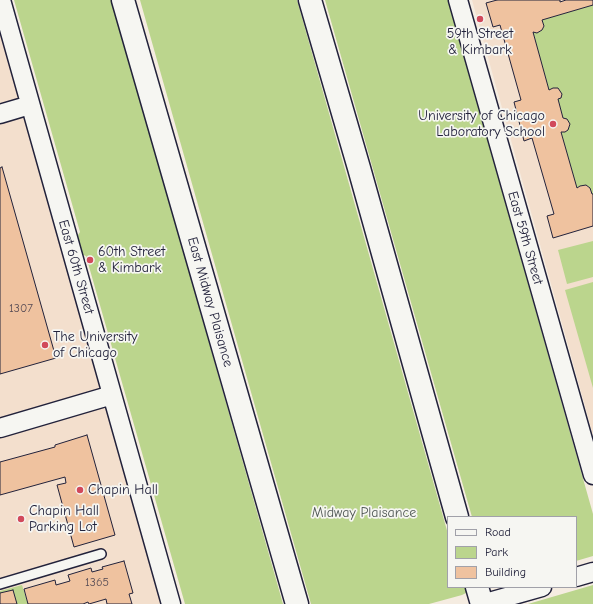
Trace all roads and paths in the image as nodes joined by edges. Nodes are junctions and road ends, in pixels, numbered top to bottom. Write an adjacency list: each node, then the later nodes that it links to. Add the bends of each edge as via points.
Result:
1 (1, 0): 5 (street, East 60th Street)
2 (123, 0): 19 (street, East Midway Plaisance)
3 (310, 0): 11 (street)
4 (458, 0): 10 (street, East 59th Street)
5 (4, 30): 6 (street, East 60th Street)
6 (30, 105): 7 (street); 8 (street, East 60th Street)
7 (0, 114)
8 (112, 395): 9 (street); 18 (street, East 60th Street)
9 (0, 428)
10 (593, 475)
11 (457, 516)
12 (102, 554): 15 (lane)
13 (593, 572): 14 (street)
14 (577, 577)
15 (0, 584)
16 (477, 588): 20 (street)
17 (538, 588): 20 (street)
18 (171, 604)
19 (296, 604)
20 (482, 604)

